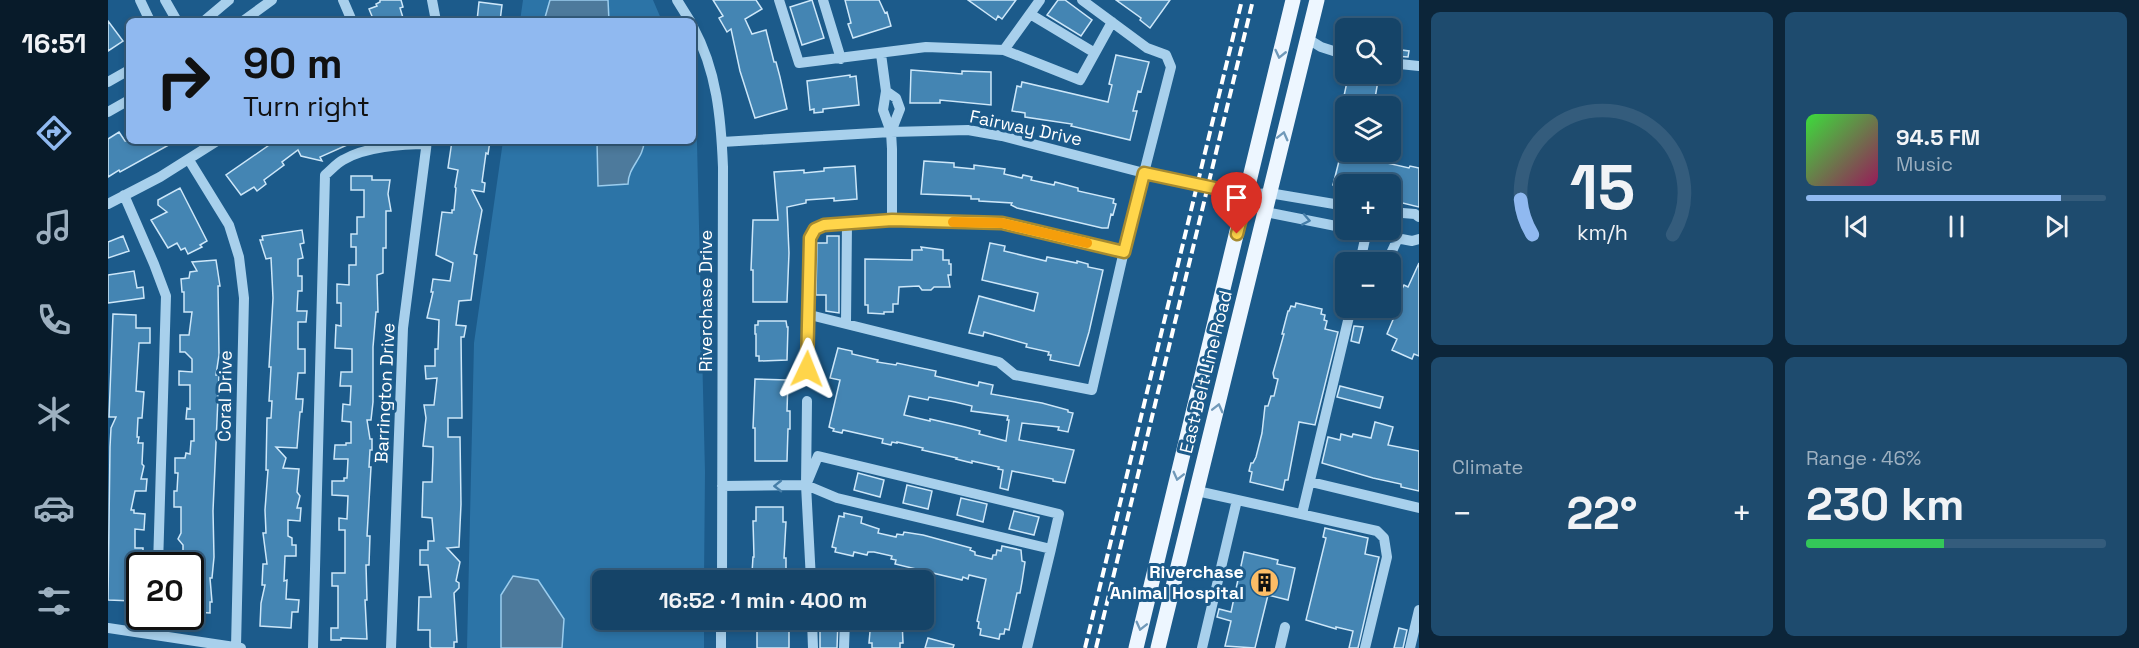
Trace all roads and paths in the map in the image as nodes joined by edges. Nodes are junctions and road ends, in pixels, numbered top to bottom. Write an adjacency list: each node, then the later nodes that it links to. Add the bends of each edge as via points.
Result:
1 (140, 0): 15 (street)
2 (165, 0): 16 (street)
3 (229, 0): 17 (street)
4 (272, 0): 18 (street)
5 (343, 0): 19 (street)
6 (432, 0): 20 (street)
7 (677, 0): 21 (street)
8 (780, 0): 29 (street, via 798,63)
9 (823, 0): 29 (street)
10 (1040, 0): 14 (street)
11 (1082, 0): 22 (street)
12 (1293, 0): 46 (main road, East Belt Line Road, one-way to 46)
13 (1317, 0): 24 (main road, East Belt Line Road)
14 (1030, 14): 25 (street); 27 (street)
15 (149, 18)
16 (175, 18)
17 (208, 18)
18 (247, 18)
19 (351, 18)
20 (435, 18)
21 (688, 18)
22 (1112, 22): 27 (street); 43 (street, via 1147,48 1166,55 1171,67)
23 (696, 34): 38 (street, Riverchase Drive, via 712,71 722,120)
24 (1308, 39): 26 (street); 44 (main road, East Belt Line Road, one-way to 24)
25 (1004, 50): 27 (street, via 1080,80); 28 (street, via 926,47)
26 (1335, 52)
27 (1095, 53)
28 (881, 54): 29 (street); 34 (street)
29 (842, 58)
30 (1401, 64): 31 (street)
31 (1419, 66)
32 (126, 72): 33 (street)
33 (108, 82)
34 (886, 91): 37 (street, via 884,110); 37 (street, via 896,98 900,109)
35 (126, 102): 36 (street)
36 (108, 112)
37 (891, 132): 38 (street, Fairway Drive); 43 (street, Fairway Drive, via 968,130); 52 (street)
38 (722, 142): 65 (street, Riverchase Drive)
39 (213, 144): 42 (street)
40 (404, 144): 83 (street, via 344,159 325,175)
41 (427, 144): 84 (street, Barrington Drive, via 402,349)
42 (189, 160): 45 (street); 82 (street, Coral Drive, via 229,225 239,257 244,298)
43 (1144, 173): 46 (street, Fairway Drive); 57 (street)
44 (1269, 193): 46 (street, Fairway Drive); 48 (street, Fairway Drive); 49 (main road, East Belt Line Road)
45 (124, 195): 47 (street); 71 (street, via 166,297)
46 (1247, 195): 49 (street, Fairway Drive); 89 (main road, East Belt Line Road, one-way to 89)
47 (108, 204)
48 (1335, 205)
49 (1266, 212): 54 (street, one-way to 54); 66 (main road, East Belt Line Road, one-way to 49)
50 (1401, 213): 51 (street)
51 (1419, 217)
52 (892, 220): 53 (street); 57 (street, via 1002,223)
53 (847, 223): 58 (street, via 819,226 810,238); 60 (street)
54 (1335, 226)
55 (1401, 239): 56 (street)
56 (1419, 239)
57 (1124, 252): 60 (street, via 1092,390 1014,375 999,362)
58 (810, 315): 60 (street); 61 (street)
59 (1349, 318): 63 (street)
60 (846, 324)
61 (807, 369)
62 (807, 401): 64 (street)
63 (1311, 482): 68 (street); 69 (street)
64 (806, 485): 65 (street, one-way to 65); 70 (street, via 837,498); 70 (street, via 818,456 1059,514); 73 (street)
65 (722, 486): 72 (street, Riverchase Drive)
66 (1197, 491): 67 (street); 90 (main road, East Belt Line Road)
67 (1237, 500): 69 (street); 91 (street)
68 (1419, 508)
69 (1302, 514): 93 (street, via 1377,531 1384,538 1388,557)
70 (1051, 549): 88 (street)
71 (158, 552)
72 (722, 570)
73 (810, 570)
74 (1419, 610): 94 (street)
75 (1285, 627): 92 (street)
76 (108, 628): 81 (street)
77 (156, 630): 81 (street)
78 (722, 630): 85 (street)
79 (812, 630): 86 (street)
80 (845, 630): 87 (street)
81 (156, 635): 82 (street)
82 (239, 648)
83 (313, 648)
84 (391, 648)
85 (722, 648)
86 (813, 648)
87 (844, 648)
88 (1027, 648)
89 (1136, 648)
90 (1158, 648)
91 (1202, 648)
92 (1280, 648)
93 (1365, 648)
94 (1410, 648)

